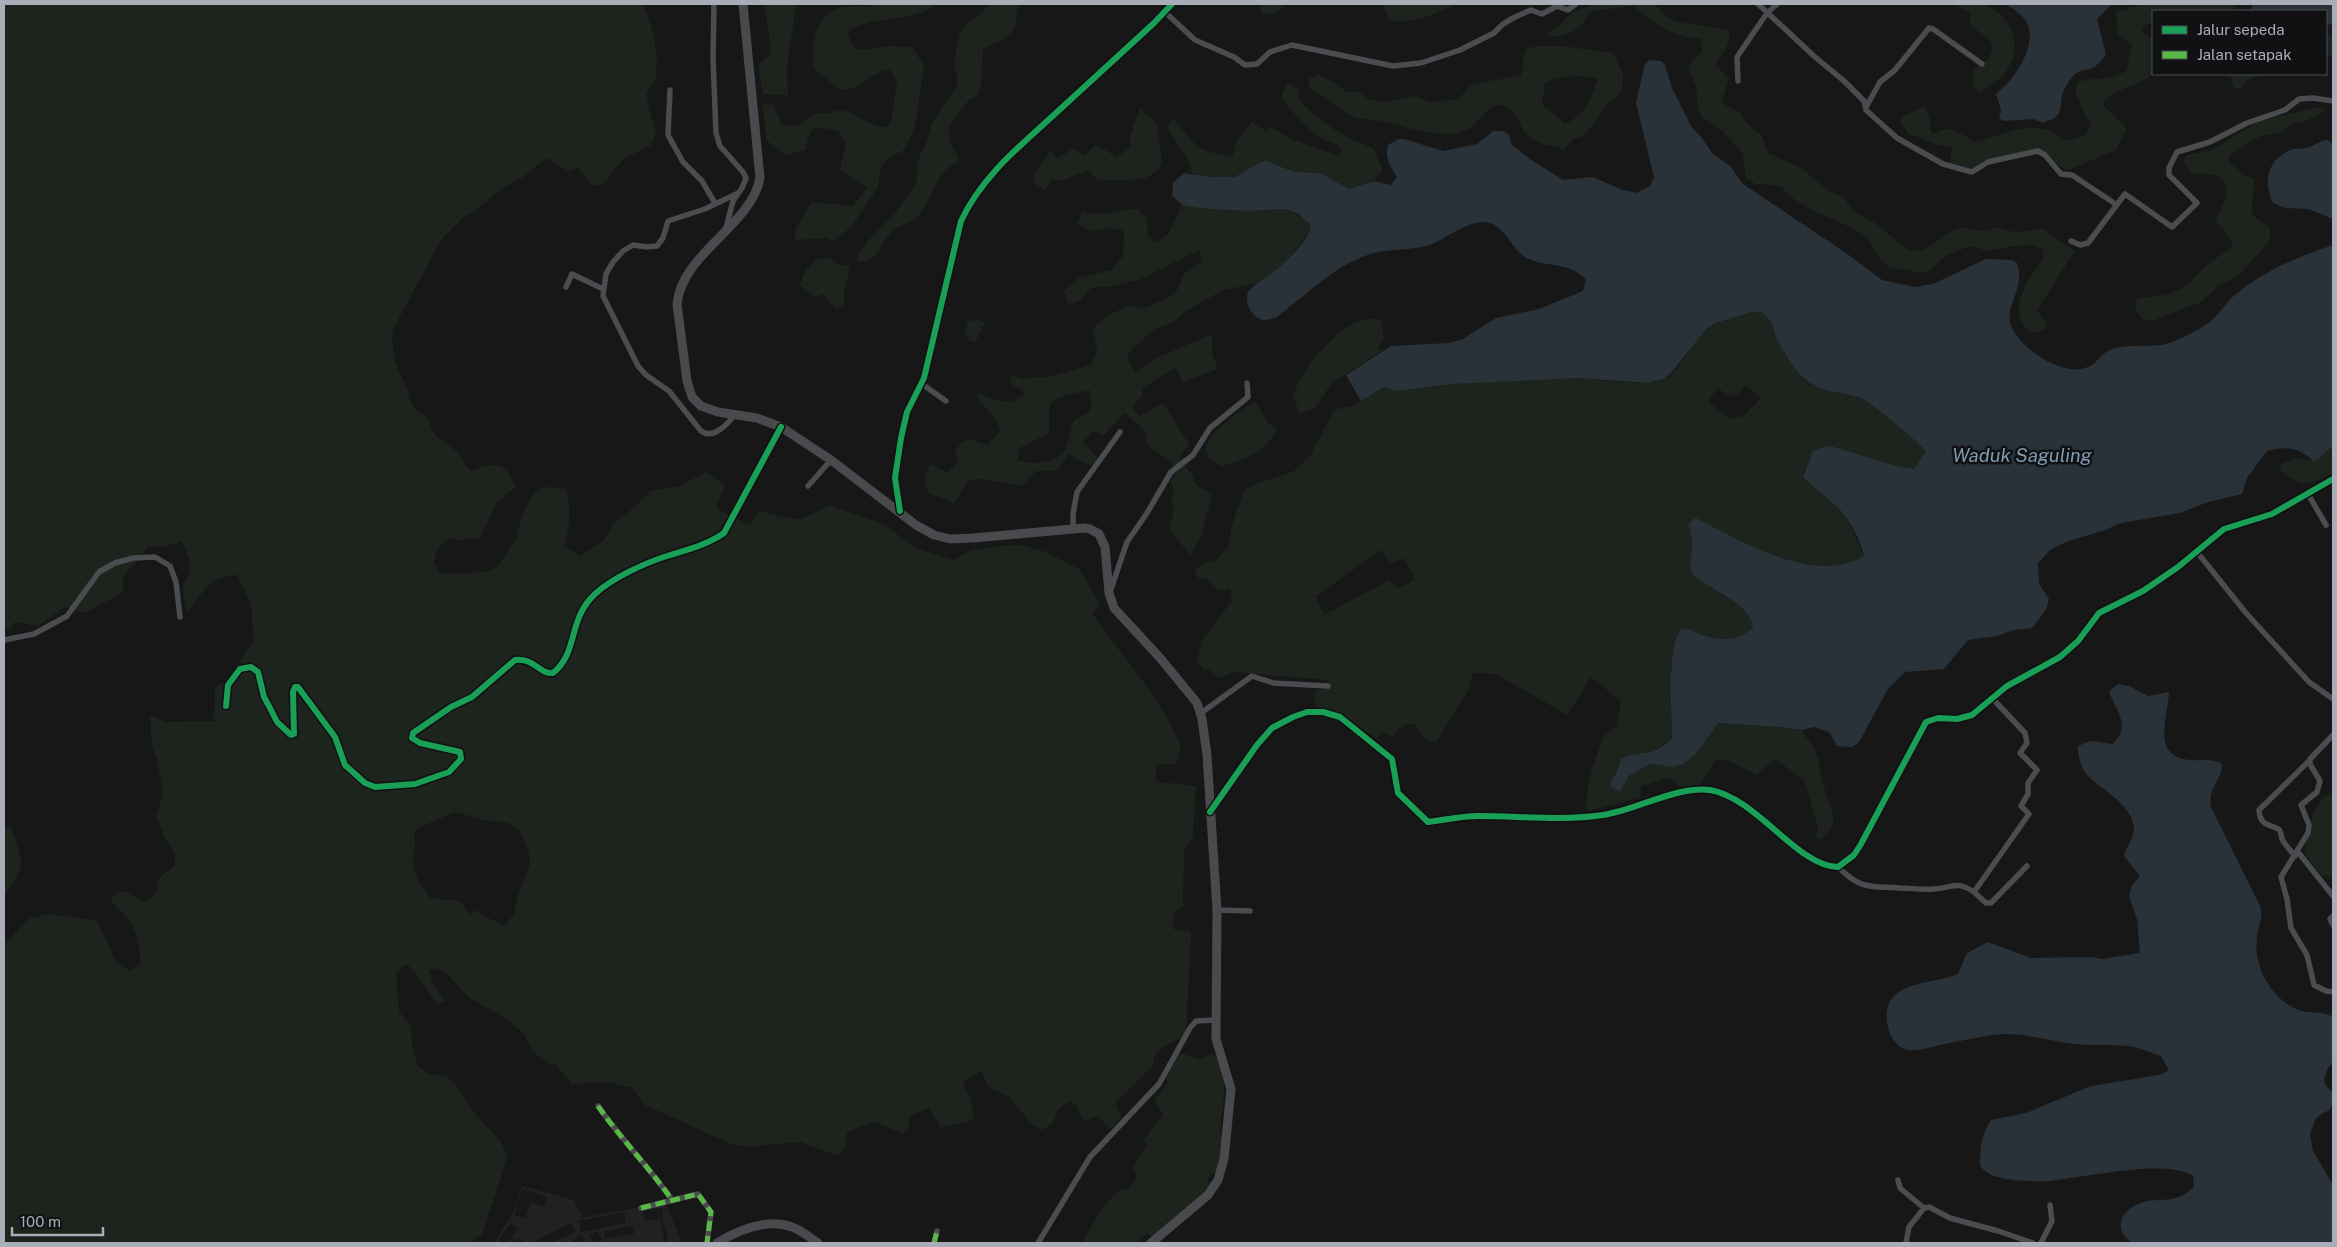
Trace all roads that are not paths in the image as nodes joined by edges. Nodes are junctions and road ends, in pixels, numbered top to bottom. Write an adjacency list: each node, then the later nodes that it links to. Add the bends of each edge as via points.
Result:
1 (714, 4): 14 (street, via 712,58 716,133 720,146 745,174 744,183)
2 (743, 4): 17 (main road, via 760,178 753,199)
3 (1172, 4): 7 (street)
4 (1576, 4): 7 (street, via 1568,10 1557,6 1542,14 1531,10 1460,50 1421,62 1393,66 1292,45 1270,52 1257,64 1245,66 1234,57 1195,40)
5 (1758, 4): 8 (street)
6 (1777, 4): 8 (street)
7 (1165, 12): 21 (street, via 1004,161 977,191 961,221)
8 (1767, 13): 10 (street, via 1738,57); 13 (street, via 1843,80 1864,101)
9 (1982, 64): 13 (street, via 1930,28 1895,70 1880,82)
10 (1738, 81)
11 (670, 90): 15 (street, via 668,135 683,162 702,180)
12 (2333, 101): 16 (street, via 2299,99 2285,110 2247,123 2210,142 2177,152 2168,168 2169,175 2197,203 2172,228 2127,194)
13 (1865, 109): 16 (street, via 1897,138 1943,164 1972,172 1988,162 2038,151 2061,174 2072,175)
14 (736, 194): 15 (street); 17 (street)
15 (715, 203): 20 (street, via 668,221 657,246 636,244 628,247 610,267)
16 (2117, 205): 18 (street, via 2088,242 2080,245)
17 (726, 228): 24 (main road, via 685,279 676,304 689,391 700,406)
18 (2071, 241)
19 (566, 287): 20 (street, via 572,274)
20 (603, 289): 24 (street, via 606,305 638,366 669,392 701,432 713,433 724,427)
21 (922, 384): 23 (street); 31 (street, via 907,412 896,464 895,492)
22 (1248, 384): 35 (street, via 1248,397 1210,428 1197,450 1164,481 1147,514 1127,542)
23 (946, 401)
24 (735, 414): 25 (main road)
25 (781, 427): 27 (main road); 41 (street, via 724,533 636,569 596,593 578,616 568,655 552,673 542,671 525,659 515,660 478,693 413,733 412,738 420,743 460,752 461,759 449,772 415,784 375,787 365,783 345,765 335,737 298,687 293,692 294,734 291,735 277,722 264,697 258,672 250,667 240,669 228,685)
26 (1120, 432): 33 (street, via 1078,492)
27 (831, 460): 29 (street); 31 (main road)
28 (2333, 479): 30 (street)
29 (808, 486)
30 (2308, 494): 32 (street); 34 (street, via 2261,518 2226,528)
31 (900, 511): 33 (main road, via 916,525 942,538)
32 (2326, 525)
33 (1073, 528): 35 (main road, via 1090,528 1102,539)
34 (2198, 552): 39 (street, via 2143,591 2099,613 2060,657 2007,686); 40 (street, via 2246,613 2309,682)
35 (1110, 593): 42 (main road, via 1117,613 1162,659 1194,698)
36 (180, 617): 37 (street, via 176,582 170,566 155,557 133,558 99,572 71,614 34,634)
37 (4, 640)
38 (1328, 686): 42 (street, via 1273,683 1252,676)
39 (1992, 698): 48 (street, via 1964,718 1938,718 1924,724 1861,844); 49 (street, via 2025,733 2028,740 2020,753 2037,770 2028,783 2028,794 2022,805 2029,814)
40 (2333, 700)
41 (226, 706)
42 (1201, 712): 45 (main road)
43 (2333, 735): 44 (street)
44 (2310, 760): 46 (street, via 2320,786 2301,805 2309,825); 46 (street, via 2259,810 2260,818 2268,826 2278,828 2281,838)
45 (1210, 812): 48 (street, via 1272,728 1307,712 1323,712 1340,716 1392,759 1398,793 1428,822 1476,816 1559,819 1605,815 1681,793 1709,790 1741,803 1818,862); 51 (main road)
46 (2296, 854): 50 (street); 55 (street, via 2281,878 2291,928 2307,955 2314,984)
47 (2027, 866): 49 (street, via 1990,903)
48 (1838, 867): 49 (street, via 1867,887 1930,890 1956,884)
49 (1974, 892)
50 (2333, 896)
51 (1217, 910): 52 (street); 56 (main road)
52 (1250, 911)
53 (2333, 916): 54 (street, via 2330,919)
54 (2333, 925)
55 (2333, 992)
56 (1215, 1020): 68 (street, via 1196,1022 1190,1028 1159,1084 1090,1157); 69 (main road, via 1216,1039 1231,1089 1222,1170 1208,1195)
57 (598, 1106): 59 (street)
58 (1898, 1180): 62 (street, via 1900,1188)
59 (672, 1200): 61 (street); 64 (street, via 698,1194 711,1212)
60 (2050, 1205): 72 (street, via 2052,1220)
61 (640, 1208)
62 (1924, 1208): 70 (street, via 1909,1227); 71 (street)
63 (937, 1231): 67 (street)
64 (707, 1243)
65 (717, 1243): 66 (main road, via 752,1228 777,1224 795,1228)
66 (818, 1243)
67 (934, 1243)
68 (1038, 1243)
69 (1151, 1243)
70 (1906, 1243)
71 (2034, 1243)
72 (2041, 1243)

